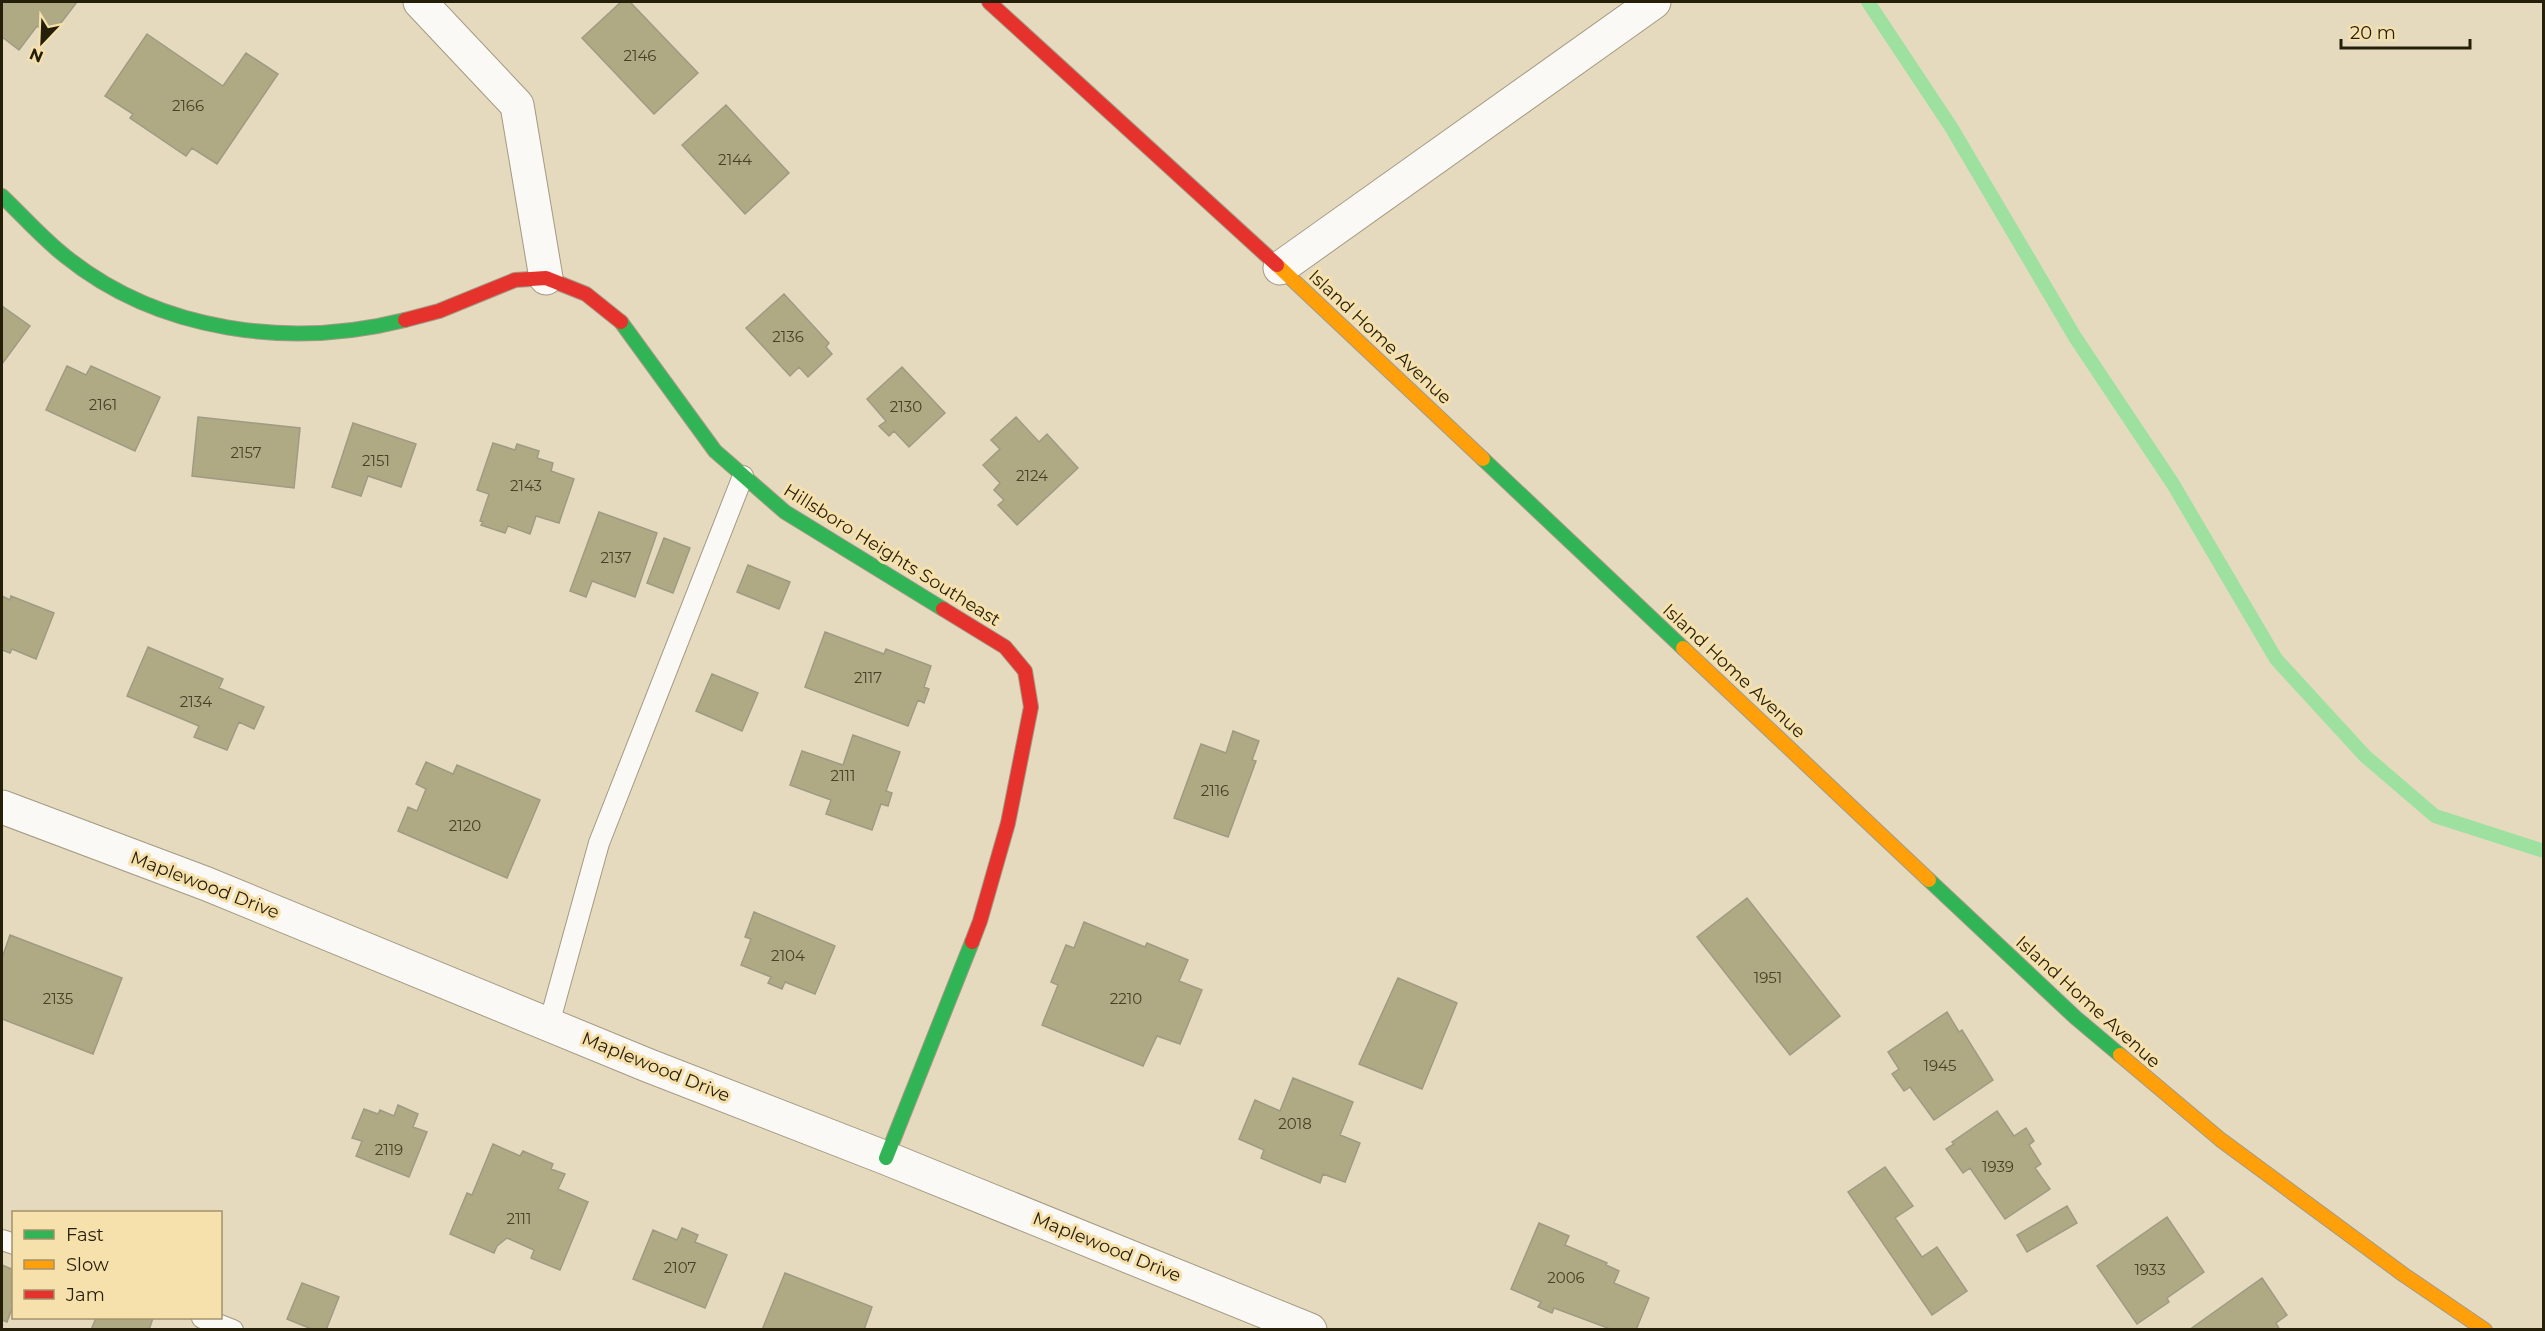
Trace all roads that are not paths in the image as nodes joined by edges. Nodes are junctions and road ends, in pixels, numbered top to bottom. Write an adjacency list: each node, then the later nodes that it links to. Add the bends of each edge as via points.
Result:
1 (420, 2): 6 (street, via 517,105)
2 (989, 2): 5 (street, Island Home Avenue)
3 (1654, 2): 5 (street)
4 (2, 196): 6 (street, Hillsboro Heights Southeast, via 65,256 130,298 196,321 264,333 372,328 439,311 515,280)
5 (1280, 268): 14 (street, Island Home Avenue, via 2076,1018 2221,1140)
6 (546, 278): 7 (street, Hillsboro Heights Southeast, via 585,294 620,321 714,451)
7 (743, 476): 9 (lane, via 599,843); 10 (street, Hillsboro Heights Southeast, via 785,512 1005,647 1025,671 1031,707 1008,823 980,921)
8 (2, 807): 9 (street, Maplewood Drive, via 207,884)
9 (549, 1024): 10 (street, Maplewood Drive)
10 (886, 1158): 13 (street, Maplewood Drive)
11 (207, 1319): 12 (lane)
12 (234, 1329)
13 (1310, 1329)
14 (2485, 1329)

